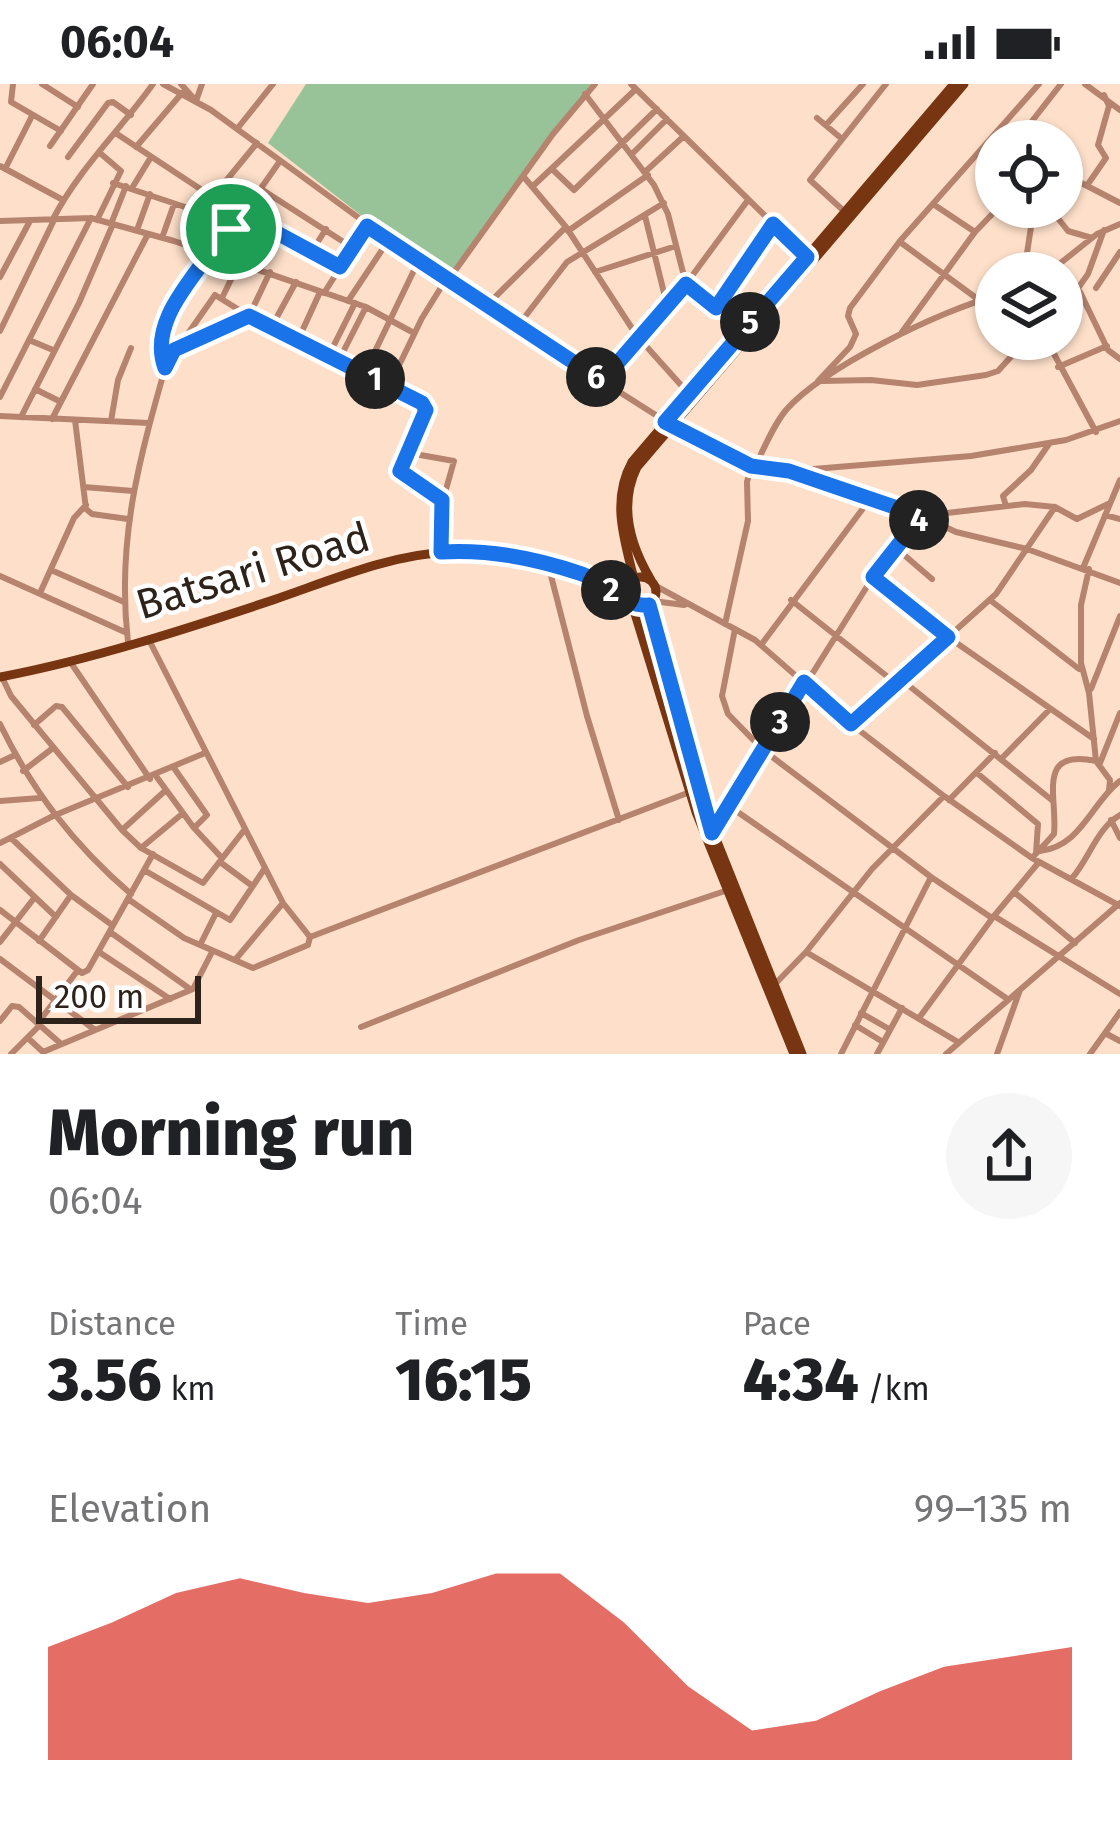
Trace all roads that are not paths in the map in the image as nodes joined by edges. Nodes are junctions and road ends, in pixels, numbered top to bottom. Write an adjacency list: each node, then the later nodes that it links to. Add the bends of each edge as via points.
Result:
1 (14, 84): 25 (street, via 11,102)
2 (42, 84): 21 (street)
3 (93, 84): 21 (street)
4 (153, 84): 24 (street)
5 (163, 84): 17 (street)
6 (202, 84): 20 (street)
7 (273, 84): 32 (street)
8 (595, 84): 19 (street)
9 (863, 84): 31 (street)
10 (954, 84): 35 (main road)
11 (964, 84): 35 (main road)
12 (1039, 84): 29 (street)
13 (1061, 84): 30 (street)
14 (1085, 84): 18 (street)
15 (634, 86): 22 (street); 26 (street)
16 (881, 86): 37 (street)
17 (182, 88): 20 (street); 41 (street)
18 (1102, 90): 23 (street); 54 (street, via 1109,106 1098,140 1106,158)
19 (585, 94): 26 (street); 51 (street)
20 (196, 101): 32 (street)
21 (78, 107): 33 (street)
22 (657, 109): 27 (street); 38 (street)
23 (1120, 110)
24 (131, 115): 34 (street); 45 (street, via 108,104)
25 (32, 116): 33 (street); 48 (street)
26 (605, 118): 38 (street); 49 (street)
27 (667, 118): 36 (street); 43 (street)
28 (817, 118): 31 (street)
29 (1009, 120)
30 (1033, 120)
31 (826, 125): 37 (street)
32 (237, 129): 39 (street)
33 (62, 131): 40 (street)
34 (117, 134): 41 (street); 42 (street)
35 (915, 135): 67 (main road); 160 (main road)
36 (684, 136): 50 (street); 62 (street)
37 (842, 139): 67 (street, via 809,183)
38 (624, 141): 43 (street); 49 (street, via 572,191)
39 (257, 143): 47 (street); 60 (street)
40 (50, 146)
41 (136, 146): 44 (street)
42 (100, 153): 53 (street, via 121,171); 61 (street)
43 (632, 153): 50 (street)
44 (151, 157): 55 (street); 60 (street)
45 (68, 158)
46 (975, 158): 66 (street)
47 (280, 161): 57 (street); 78 (street)
48 (3, 167): 61 (street)
49 (552, 170): 56 (street)
50 (647, 173): 65 (street); 82 (street)
51 (523, 176): 56 (street); 110 (street)
52 (1083, 182): 54 (street)
53 (113, 183): 55 (street); 72 (street)
54 (1088, 184): 63 (street)
55 (130, 187): 59 (street); 75 (street)
56 (532, 187): 82 (street)
57 (260, 189): 70 (street); 81 (street)
58 (1120, 190): 63 (street)
59 (150, 194): 64 (street); 84 (street)
60 (214, 198): 68 (street)
61 (63, 200): 71 (street)
62 (748, 200): 76 (street); 111 (street)
63 (1117, 202)
64 (174, 203): 68 (street); 87 (street)
65 (664, 203): 69 (street); 92 (street)
66 (933, 204): 85 (street); 90 (street)
67 (844, 212): 100 (main road)
68 (206, 214): 91 (street)
69 (644, 215): 96 (street); 99 (street)
70 (240, 218): 94 (street); 95 (street)
71 (54, 219): 72 (street); 74 (street); 128 (street)
72 (94, 219): 75 (street); 132 (street)
73 (0, 221): 74 (street)
74 (30, 221): 107 (street)
75 (112, 224): 84 (street); 137 (street)
76 (773, 224): 100 (street); 122 (street)
77 (1120, 224): 83 (street)
78 (367, 226): 89 (street); 93 (street)
79 (979, 228): 85 (street)
80 (1066, 228): 88 (street)
81 (326, 229): 93 (street); 95 (street)
82 (567, 229): 96 (street); 121 (street)
83 (1104, 230): 88 (street); 108 (street)
84 (136, 231): 86 (street)
85 (975, 232): 106 (street)
86 (148, 234): 87 (street); 152 (street)
87 (162, 238): 91 (street)
88 (1092, 238): 97 (street)
89 (388, 241): 102 (street); 118 (street)
90 (900, 241): 106 (street); 147 (street, via 848,312 856,334 850,347)
91 (194, 247): 94 (street)
92 (676, 247): 99 (street); 111 (street)
93 (353, 248): 103 (street)
94 (211, 251): 101 (street); 144 (street, via 166,322)
95 (312, 251): 103 (street)
96 (582, 251): 105 (street); 126 (street)
97 (1074, 252)
98 (1120, 252): 112 (street)
99 (654, 254): 105 (street); 119 (street)
100 (807, 257): 127 (main road)
101 (240, 261): 104 (street); 115 (street)
102 (418, 262): 110 (street); 124 (street)
103 (340, 267): 113 (street)
104 (270, 272): 109 (street); 123 (street)
105 (595, 272): 130 (street)
106 (945, 275): 114 (street); 131 (street)
107 (0, 277)
108 (1083, 280)
109 (296, 282): 113 (street); 125 (street)
110 (446, 282): 121 (street); 129 (street)
111 (686, 284): 119 (street); 122 (street)
112 (1096, 288)
113 (322, 292): 118 (street); 133 (street)
114 (975, 297)
115 (222, 298): 123 (street); 136 (street, via 213,296)
116 (1083, 298): 134 (street)
117 (975, 301): 131 (street)
118 (351, 302): 120 (street); 138 (street)
119 (667, 305): 130 (street)
120 (365, 307): 124 (street); 142 (street)
121 (485, 307): 126 (street)
122 (716, 308): 127 (street)
123 (249, 316): 125 (street); 136 (street)
124 (388, 318): 129 (street); 145 (street)
125 (272, 326): 133 (street)
126 (517, 327): 146 (street)
127 (745, 328): 150 (main road)
128 (0, 331)
129 (415, 333): 148 (street)
130 (637, 336): 146 (street); 150 (street)
131 (898, 338): 147 (street)
132 (28, 340): 137 (street); 151 (street)
133 (298, 340): 138 (street)
134 (1107, 346): 139 (street); 143 (street)
135 (131, 348): 157 (street)
136 (178, 348): 144 (street)
137 (54, 350): 149 (street)
138 (328, 355): 142 (street)
139 (1120, 359)
140 (1008, 360): 147 (street, via 986,375 917,385)
141 (1055, 360): 143 (street)
142 (339, 361): 145 (street)
143 (1058, 367): 161 (street)
144 (165, 368): 159 (street)
145 (364, 373): 148 (street)
146 (602, 381): 160 (street)
147 (818, 381): 164 (street, via 783,414)
148 (389, 386): 163 (street, via 426,407)
149 (35, 389): 152 (street); 154 (street)
150 (689, 394): 160 (main road)
151 (0, 397)
152 (61, 402): 155 (street)
153 (0, 416): 154 (street)
154 (21, 417): 155 (street)
155 (52, 418): 156 (street)
156 (75, 420): 157 (street); 167 (street)
157 (111, 421): 159 (street)
158 (1120, 421): 161 (street)
159 (149, 422): 168 (street)
160 (669, 424): 164 (street); 189 (main road, via 632,462 620,496); 190 (main road, via 627,497 635,550)
161 (1096, 432): 162 (street)
162 (1050, 442): 165 (street); 173 (street, via 1003,496)
163 (408, 453): 170 (street, via 402,473); 170 (street, via 453,459)
164 (753, 466): 165 (street); 200 (street)
165 (789, 471): 169 (street)
166 (1120, 480): 171 (street)
167 (83, 487): 168 (street); 172 (street)
168 (133, 490): 177 (street)
169 (871, 497): 176 (street); 193 (street)
170 (442, 500): 181 (street)
171 (1110, 503): 174 (street, via 1077,519); 175 (street)
172 (86, 505): 177 (street, via 92,514); 184 (street)
173 (1006, 506): 174 (street); 176 (street)
174 (1055, 507): 180 (street)
175 (1105, 515): 178 (street); 183 (street)
176 (921, 516): 179 (street); 180 (street)
177 (128, 519): 196 (street)
178 (1120, 519)
179 (896, 548): 186 (street); 187 (street)
180 (1027, 548): 183 (street); 194 (street)
181 (441, 552): 182 (main road, Batsari Road); 203 (main road, Batsari Road)
182 (548, 564): 188 (main road, Batsari Road); 244 (street)
183 (1086, 568): 191 (street); 208 (street)
184 (51, 570): 192 (street); 196 (street)
185 (0, 576): 192 (street)
186 (873, 577): 202 (street); 204 (street)
187 (932, 578)
188 (596, 580): 189 (main road); 195 (main road)
189 (632, 580): 190 (main road); 195 (main road)
190 (652, 582): 197 (main road); 198 (street)
191 (1120, 583)
192 (40, 593): 205 (street)
193 (791, 600): 202 (street); 206 (street)
194 (990, 600): 204 (street); 208 (street)
195 (630, 601): 197 (main road); 234 (main road)
196 (124, 602): 205 (street)
197 (651, 603): 198 (street); 249 (main road)
198 (687, 606): 200 (street)
199 (1120, 616): 212 (street)
200 (725, 624): 201 (street)
201 (735, 629): 206 (street); 220 (street, via 722,696 728,714)
202 (836, 635): 210 (street); 211 (street)
203 (147, 637): 205 (main road, Batsari Road); 221 (street)
204 (948, 637): 211 (street); 213 (street)
205 (128, 638): 207 (main road, Batsari Road)
206 (761, 645): 210 (street)
207 (70, 660): 209 (main road, Batsari Road); 229 (street)
208 (1082, 671): 212 (street)
209 (1, 677): 216 (street)
210 (804, 682): 217 (street); 220 (street)
211 (901, 683): 217 (street); 223 (street)
212 (1089, 693): 218 (street)
213 (1049, 710): 218 (street); 223 (street)
214 (1120, 713): 225 (street)
215 (0, 724): 222 (street)
216 (34, 724): 219 (street); 231 (street, via 62,707)
217 (851, 724): 236 (street)
218 (1094, 739): 225 (street)
219 (53, 748): 227 (street); 237 (street)
220 (763, 750): 240 (street); 254 (street)
221 (206, 753): 226 (street); 247 (street)
222 (15, 755): 224 (street); 227 (street)
223 (999, 755): 228 (street); 239 (street)
224 (0, 762)
225 (1098, 762): 233 (street); 239 (street, via 1059,764)
226 (174, 767): 229 (street); 246 (street, via 207,815)
227 (23, 771): 235 (street)
228 (977, 772): 236 (street); 256 (street, via 1038,824)
229 (153, 777): 231 (street); 232 (street)
230 (1120, 781): 233 (street)
231 (128, 787): 237 (street)
232 (166, 790): 241 (street); 248 (street)
233 (1109, 790): 256 (street, via 1072,838)
234 (690, 792): 244 (street); 266 (main road)
235 (40, 798): 238 (street); 243 (street)
236 (947, 798): 254 (street); 256 (street)
237 (97, 799): 243 (street); 248 (street)
238 (0, 801)
239 (1053, 801): 256 (street, via 1054,834)
240 (729, 806): 249 (street); 268 (street)
241 (182, 814): 246 (street); 253 (street)
242 (1120, 815): 245 (street)
243 (53, 816): 250 (street); 271 (street)
244 (620, 820): 281 (street)
245 (1111, 820): 251 (street); 259 (street)
246 (194, 828): 257 (street)
247 (245, 829): 257 (street); 260 (street)
248 (122, 830): 253 (street)
249 (712, 833): 296 (main road)
250 (11, 838): 252 (street); 269 (street)
251 (1120, 838)
252 (0, 842)
253 (141, 848): 255 (street)
254 (892, 848): 262 (street); 268 (street)
255 (153, 854): 257 (street, via 199,883); 261 (street)
256 (1037, 856): 263 (street); 267 (street)
257 (221, 860): 265 (street)
258 (0, 864): 270 (street)
259 (1084, 864): 263 (street); 264 (street)
260 (265, 868): 265 (street); 272 (street)
261 (144, 870): 271 (street); 275 (street)
262 (931, 877): 277 (street); 280 (street)
263 (1071, 878): 264 (street)
264 (1082, 884): 273 (street)
265 (251, 885): 275 (street, via 232,918)
266 (725, 891): 312 (street); 323 (main road)
267 (1014, 892): 277 (street); 284 (street)
268 (852, 894): 280 (street); 289 (street)
269 (71, 895): 276 (street); 279 (street)
270 (35, 897): 276 (street); 278 (street)
271 (129, 897): 279 (street); 285 (street)
272 (283, 903): 281 (street); 292 (street)
273 (1119, 905): 284 (street)
274 (0, 910): 278 (street)
275 (216, 914): 285 (street)
276 (56, 916): 283 (street)
277 (993, 917): 290 (street); 293 (street)
278 (15, 923): 282 (street); 283 (street)
279 (112, 929): 287 (street); 288 (street)
280 (906, 931): 293 (street); 299 (street)
281 (310, 937): 292 (street, via 308,945 253,968)
282 (0, 942)
283 (38, 942): 294 (street)
284 (1075, 943): 290 (street)
285 (200, 946): 286 (street)
286 (213, 951): 292 (street); 298 (street)
287 (99, 952): 294 (street, via 85,972); 295 (street)
288 (139, 952): 295 (street); 298 (street)
289 (806, 952): 296 (street); 299 (street)
290 (1058, 958): 297 (street); 300 (street)
291 (0, 959): 302 (street)
292 (234, 960)
293 (959, 965): 301 (street); 308 (street)
294 (78, 970): 302 (street)
295 (126, 970): 303 (street)
296 (773, 986): 323 (main road)
297 (1021, 987): 301 (street); 326 (street)
298 (190, 989): 303 (street)
299 (873, 990): 305 (street); 307 (street)
300 (1120, 994)
301 (1006, 998): 319 (street)
302 (56, 999): 310 (street); 313 (street)
303 (170, 999): 313 (street)
304 (4, 1008): 309 (street); 310 (street, via 19,1007)
305 (902, 1008): 308 (street); 314 (street)
306 (1120, 1012): 315 (street)
307 (861, 1013): 311 (street); 314 (street)
308 (919, 1018): 319 (street)
309 (0, 1021)
310 (39, 1024): 316 (street); 320 (street)
311 (855, 1025): 318 (street); 321 (street)
312 (362, 1027)
313 (95, 1030): 320 (street)
314 (890, 1030): 318 (street)
315 (1106, 1033): 317 (street); 327 (street)
316 (29, 1039): 320 (street, via 43,1052); 322 (street)
317 (1120, 1041)
318 (883, 1042): 324 (street)
319 (958, 1042): 325 (street)
320 (61, 1045)
321 (843, 1053)
322 (11, 1054)
323 (798, 1054)
324 (877, 1054)
325 (946, 1054)
326 (997, 1054)
327 (1090, 1054)

